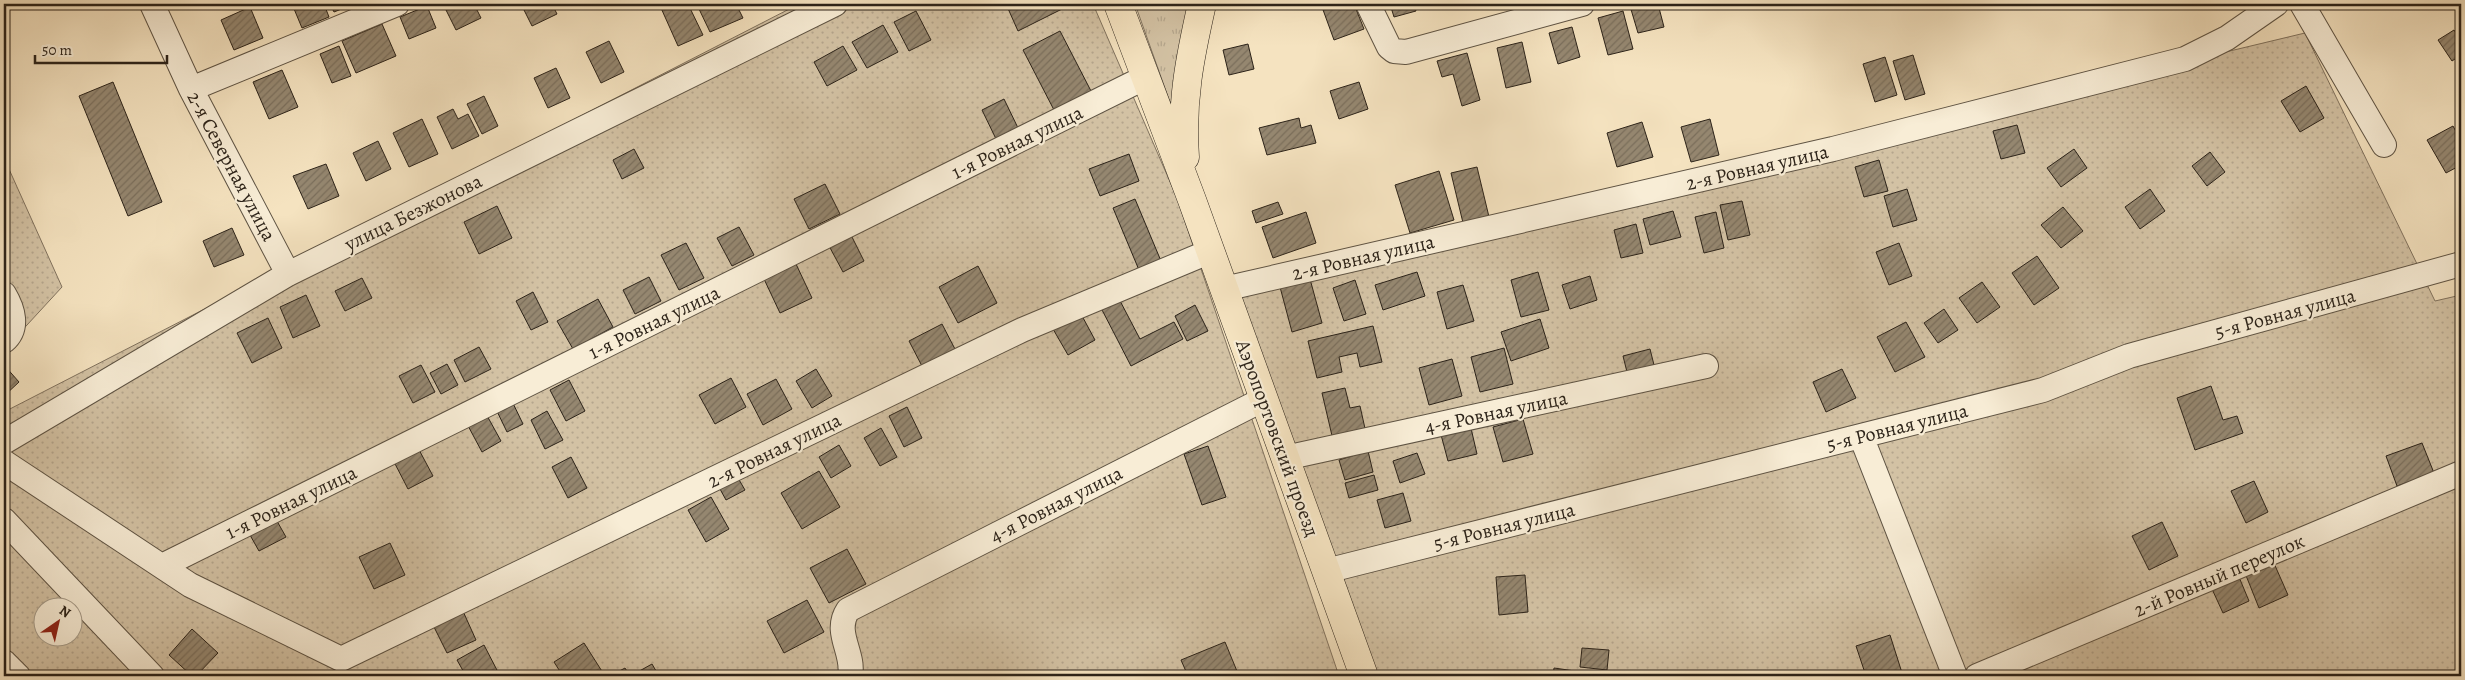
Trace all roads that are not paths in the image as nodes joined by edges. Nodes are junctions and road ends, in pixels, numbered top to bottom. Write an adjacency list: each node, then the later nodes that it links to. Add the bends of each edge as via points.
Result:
1 (152, 4): 11 (street, 2-я Северная улица)
2 (397, 4): 11 (street)
3 (834, 4): 16 (street, улица Безжонова)
4 (1118, 4): 10 (main road)
5 (1202, 4): 13 (main road, via 1186,82 1183,120)
6 (1368, 4): 7 (street, via 1389,47 1406,52)
7 (1582, 4)
8 (2276, 4): 17 (street, 2-я Ровная улица, via 2227,38 2185,59 1833,149)
9 (2302, 4): 12 (street)
10 (1146, 78): 13 (main road); 28 (street, 1-я Ровная улица)
11 (191, 89): 16 (street, 2-я Северная улица)
12 (2384, 145)
13 (1192, 200): 14 (main road, Аэропортовский проезд)
14 (1211, 250): 17 (main road, Аэропортовский проезд); 28 (street, 2-я Ровная улица, via 1022,330 340,658 190,585)
15 (2461, 264): 22 (street, 5-я Ровная улица, via 2129,356 2043,390)
16 (288, 274): 23 (street, улица Безжонова)
17 (1224, 289): 21 (main road, Аэропортовский проезд)
18 (4, 294): 19 (street, via 13,318 12,329)
19 (4, 341)
20 (1706, 366): 24 (street, 4-я Ровная улица)
21 (1264, 399): 24 (main road, Аэропортовский проезд); 33 (street, 4-я Ровная улица, via 848,610 842,627)
22 (1861, 436): 29 (street, 5-я Ровная улица); 35 (street)
23 (4, 442)
24 (1286, 458): 29 (main road, Аэропортовский проезд)
25 (4, 462): 28 (street)
26 (2461, 474): 36 (street, 2-й Ровный переулок)
27 (4, 520): 32 (street)
28 (162, 566)
29 (1326, 571): 34 (main road, Аэропортовский проезд)
30 (4, 662): 31 (street)
31 (18, 676)
32 (152, 676)
33 (850, 676)
34 (1364, 676)
35 (1955, 676)
36 (1977, 676)

